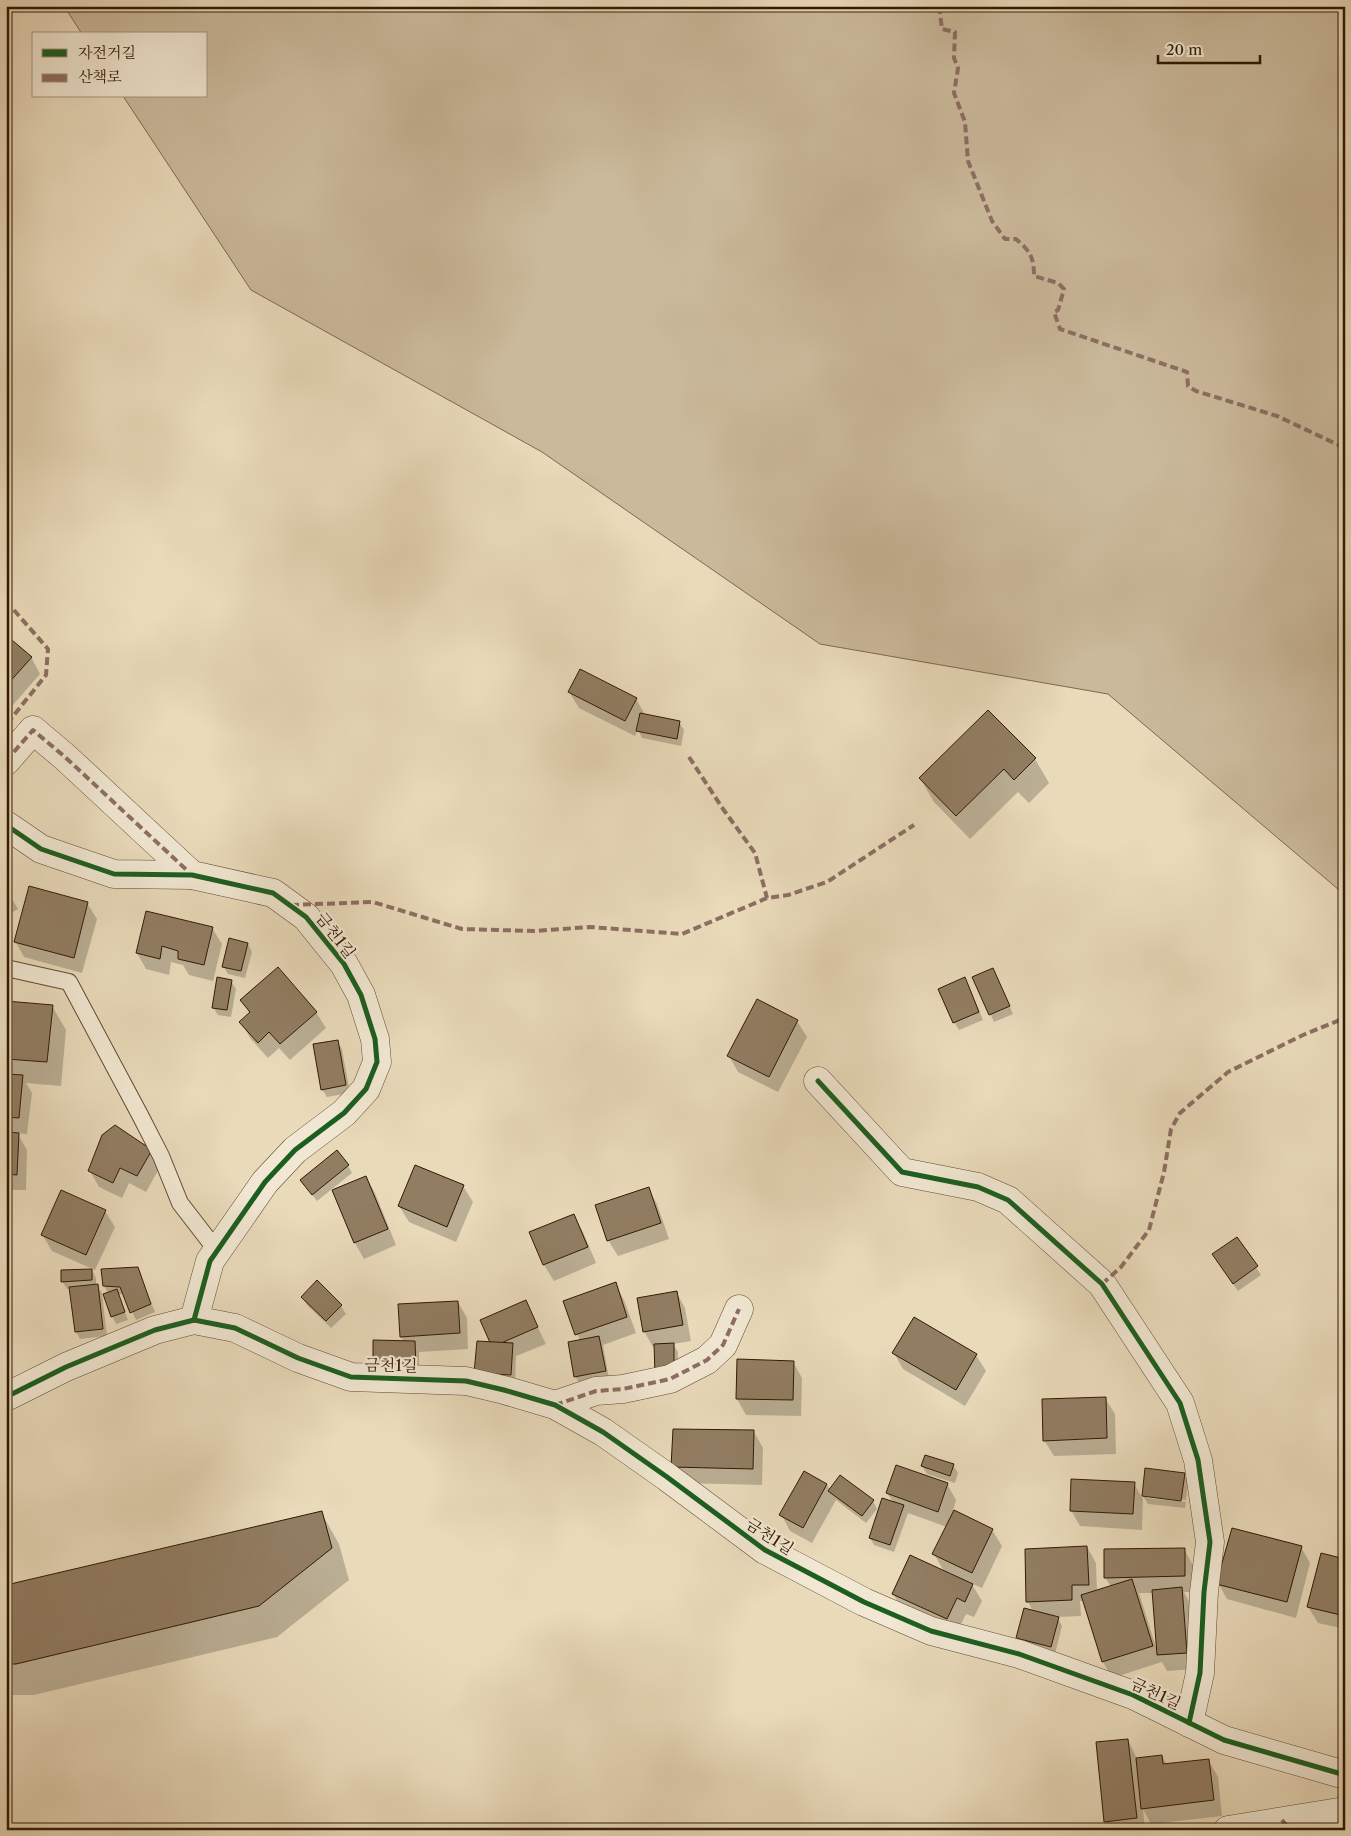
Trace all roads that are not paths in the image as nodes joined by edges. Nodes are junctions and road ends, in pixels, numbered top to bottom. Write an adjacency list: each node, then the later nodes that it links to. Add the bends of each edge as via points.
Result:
1 (6, 761): 3 (street, via 33,730)
2 (6, 825): 3 (street, 금천1길, via 41,849 114,874)
3 (192, 875): 6 (street, 금천1길, via 272,893 306,916 344,964 375,1038 376,1062 366,1089 344,1113 295,1150 265,1182)
4 (6, 968): 6 (lane, via 69,982 161,1156 180,1203)
5 (818, 1081): 11 (street, via 902,1172 978,1187 1015,1206 1102,1284 1180,1403 1198,1460 1210,1542 1200,1673)
6 (217, 1251): 8 (street, 금천1길, via 210,1261)
7 (739, 1309): 10 (street, via 723,1345 707,1360 670,1380 596,1391)
8 (194, 1320): 9 (street, 금천1길, via 155,1330); 10 (street, 금천1길, via 235,1328 298,1358 352,1377 466,1381)
9 (6, 1397)
10 (555, 1405): 11 (street, 금천1길, via 603,1432 765,1550 864,1602 931,1631 1019,1654 1134,1695)
11 (1189, 1723): 12 (street, 금천1길, via 1224,1740)
12 (1345, 1775)
13 (1345, 1811): 14 (street)
14 (1228, 1830)

